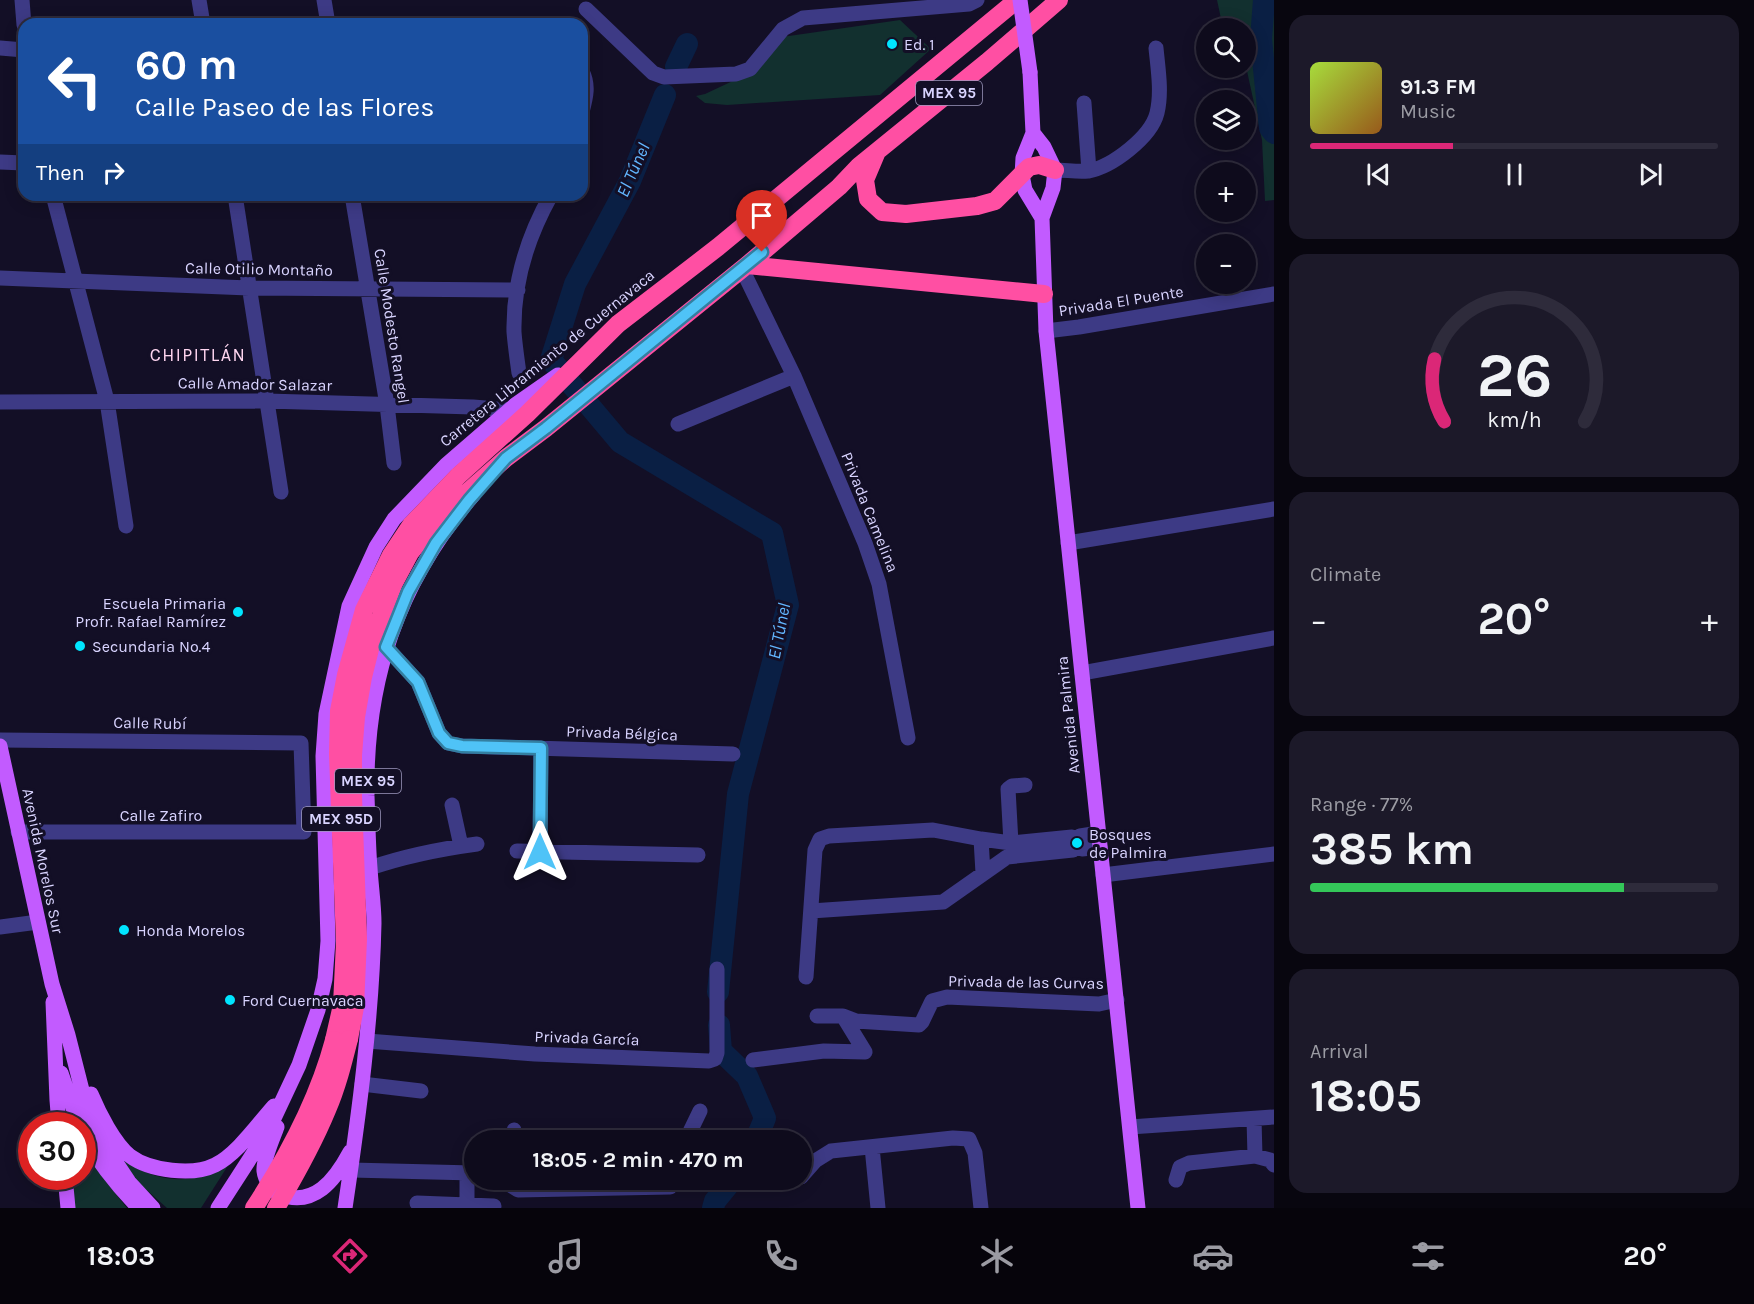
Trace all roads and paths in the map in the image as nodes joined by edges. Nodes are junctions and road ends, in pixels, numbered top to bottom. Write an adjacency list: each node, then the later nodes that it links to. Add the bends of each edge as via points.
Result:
1 (22, 0): 8 (street)
2 (199, 0): 9 (street)
3 (324, 0): 10 (street)
4 (977, 0): 7 (street, via 969,4 803,18 783,28 750,69 736,74 664,77 654,73)
5 (1019, 0): 15 (main road, bridge, via 1030,72); 36 (highway, Carretera Libramiento de Cuernavaca / MEX 95, via 618,324)
6 (1059, 0): 16 (highway, MEX 95)
7 (586, 9)
8 (23, 18)
9 (202, 18)
10 (327, 18)
11 (0, 48): 13 (street)
12 (1156, 48): 20 (street, via 1160,91 1157,114 1149,132 1118,158)
13 (18, 50)
14 (1084, 103): 20 (street)
15 (1033, 133): 19 (main road); 21 (main road, via 1023,158)
16 (877, 153): 21 (highway, via 865,180 868,199 882,212 977,206 995,201); 27 (highway, MEX 95)
17 (0, 162): 18 (street)
18 (18, 163)
19 (1055, 170): 20 (street); 21 (highway, via 1034,165); 26 (main road, Avenida Palmira)
20 (1089, 171)
21 (1022, 175): 26 (main road, Avenida Palmira, via 1025,190)
22 (55, 201): 29 (street)
23 (236, 201): 30 (street)
24 (353, 201): 31 (street, Calle Modesto Rangel)
25 (548, 201): 32 (street, via 525,250)
26 (1042, 218): 33 (main road, Avenida Palmira)
27 (744, 267): 33 (highway); 38 (street, Privada Camelina); 45 (highway, MEX 95)
28 (0, 278): 29 (street, Calle Otilio Montaño)
29 (75, 281): 30 (street, Calle Otilio Montaño); 39 (street)
30 (249, 288): 31 (street, Calle Otilio Montaño); 40 (street)
31 (368, 290): 32 (street, Calle Otilio Montaño); 42 (street, Calle Modesto Rangel)
32 (518, 290): 37 (street, via 514,330)
33 (1044, 294): 35 (main road, Avenida Palmira)
34 (1274, 294): 35 (street, Privada El Puente)
35 (1046, 331): 50 (main road, Avenida Palmira)
36 (581, 359): 43 (highway, MEX 95D)
37 (519, 373)
38 (794, 376): 44 (street); 54 (street, Privada Camelina, via 879,584)
39 (107, 401): 40 (street, Calle Amador Salazar); 41 (street, Calle Amador Salazar); 49 (street)
40 (267, 401): 42 (street, Calle Amador Salazar); 47 (street)
41 (0, 402)
42 (387, 405): 43 (street, Calle Amador Salazar); 46 (street, Calle Modesto Rangel)
43 (517, 410): 79 (highway, MEX 95D, via 411,525 364,610 339,711); 90 (main road, Carretera Libramiento de Cuernavaca / MEX 95, via 446,465 394,519 376,547 349,606 326,714 323,756 328,941 325,979)
44 (678, 424)
45 (506, 458): 52 (main road, MEX 95, via 436,543 408,592); 79 (highway, MEX 95D, via 419,540 394,583 373,637 359,697 353,754 358,906)
46 (394, 463)
47 (281, 492)
48 (1274, 509): 50 (street)
49 (126, 526)
50 (1068, 543): 53 (main road, Avenida Palmira)
51 (1274, 638): 53 (street)
52 (386, 647): 57 (street, Privada Bélgica, via 418,682 439,733 448,743); 73 (main road, MEX 95, via 368,752)
53 (1082, 673): 64 (main road, Avenida Palmira)
54 (908, 738)
55 (0, 740): 62 (street, Calle Rubí, via 301,743)
56 (0, 746): 61 (main road, Avenida Morelos Sur)
57 (541, 748): 58 (street, Privada Bélgica); 70 (street)
58 (733, 754)
59 (1024, 785): 65 (street, via 1008,789)
60 (452, 805): 68 (street)
61 (18, 832): 62 (street, Calle Zafiro); 77 (main road, Avenida Morelos Sur)
62 (304, 832)
63 (981, 839): 65 (street); 74 (street); 76 (street, via 933,830 820,839 815,850)
64 (1099, 840): 66 (street); 75 (main road, Avenida Palmira)
65 (1011, 843): 66 (street)
66 (1077, 843): 74 (street, via 1007,857)
67 (477, 844): 68 (street)
68 (461, 846): 73 (street)
69 (517, 851): 70 (street)
70 (540, 852): 72 (street)
71 (1274, 854): 75 (street)
72 (698, 855)
73 (370, 868): 87 (main road, MEX 95, via 374,921)
74 (983, 873): 76 (street, via 943,902)
75 (1103, 875): 83 (main road, Avenida Palmira)
76 (811, 911): 81 (street)
77 (38, 922): 78 (street); 82 (main road, Avenida Morelos Sur)
78 (0, 927)
79 (350, 965): 120 (highway, MEX 95D, bridge, via 315,1097); 122 (highway, MEX 95D, bridge, via 355,1007 340,1072 328,1109)
80 (717, 969): 87 (street, Privada García, via 717,1053 709,1061 535,1054)
81 (806, 977)
82 (52, 984): 86 (main road); 88 (main road)
83 (1116, 1000): 85 (street, Privada de las Curvas, via 1099,1004 947,998 932,1001 919,1024 856,1022); 99 (main road, Avenida Palmira)
84 (817, 1016): 85 (street, Privada de las Curvas)
85 (843, 1016): 89 (street, via 865,1052)
86 (68, 1035): 93 (main road, via 110,1130 130,1156 156,1167 185,1172 214,1166 230,1155); 118 (main road, via 94,1127 114,1163)
87 (367, 1041): 91 (main road, MEX 95)
88 (56, 1059): 95 (main road); 96 (main road)
89 (753, 1060)
90 (299, 1065): 93 (main road, Carretera Libramiento de Cuernavaca / MEX 95); 112 (main road, via 264,1171 276,1192)
91 (362, 1084): 92 (street); 101 (main road, MEX 95)
92 (421, 1091)
93 (286, 1093): 119 (main road, Carretera Libramiento de Cuernavaca / MEX 95, via 269,1129)
94 (700, 1111): 100 (street)
95 (58, 1112)
96 (74, 1112)
97 (1274, 1118): 98 (street)
98 (1254, 1119): 99 (street); 104 (street)
99 (1130, 1127): 126 (main road, Avenida Palmira)
100 (691, 1130)
101 (355, 1142): 107 (main road, MEX 95); 112 (main road, via 329,1183 316,1195)
102 (872, 1147): 105 (street, via 831,1151); 124 (street); 125 (street, via 969,1139 975,1153)
103 (96, 1156): 117 (main road)
104 (1255, 1156): 106 (street); 109 (street, via 1189,1162 1180,1167)
105 (812, 1164)
106 (1274, 1165)
107 (351, 1170): 108 (street); 123 (main road, MEX 95)
108 (464, 1173)
109 (1176, 1180)
110 (66, 1190): 116 (main road)
111 (469, 1190): 114 (street)
112 (302, 1200): 121 (main road)
113 (417, 1203): 114 (street)
114 (467, 1206): 115 (street)
115 (494, 1206)
116 (68, 1208)
117 (139, 1208)
118 (153, 1208)
119 (218, 1208)
120 (254, 1208)
121 (266, 1208)
122 (276, 1208)
123 (345, 1208)
124 (878, 1208)
125 (981, 1208)
126 (1138, 1208)

